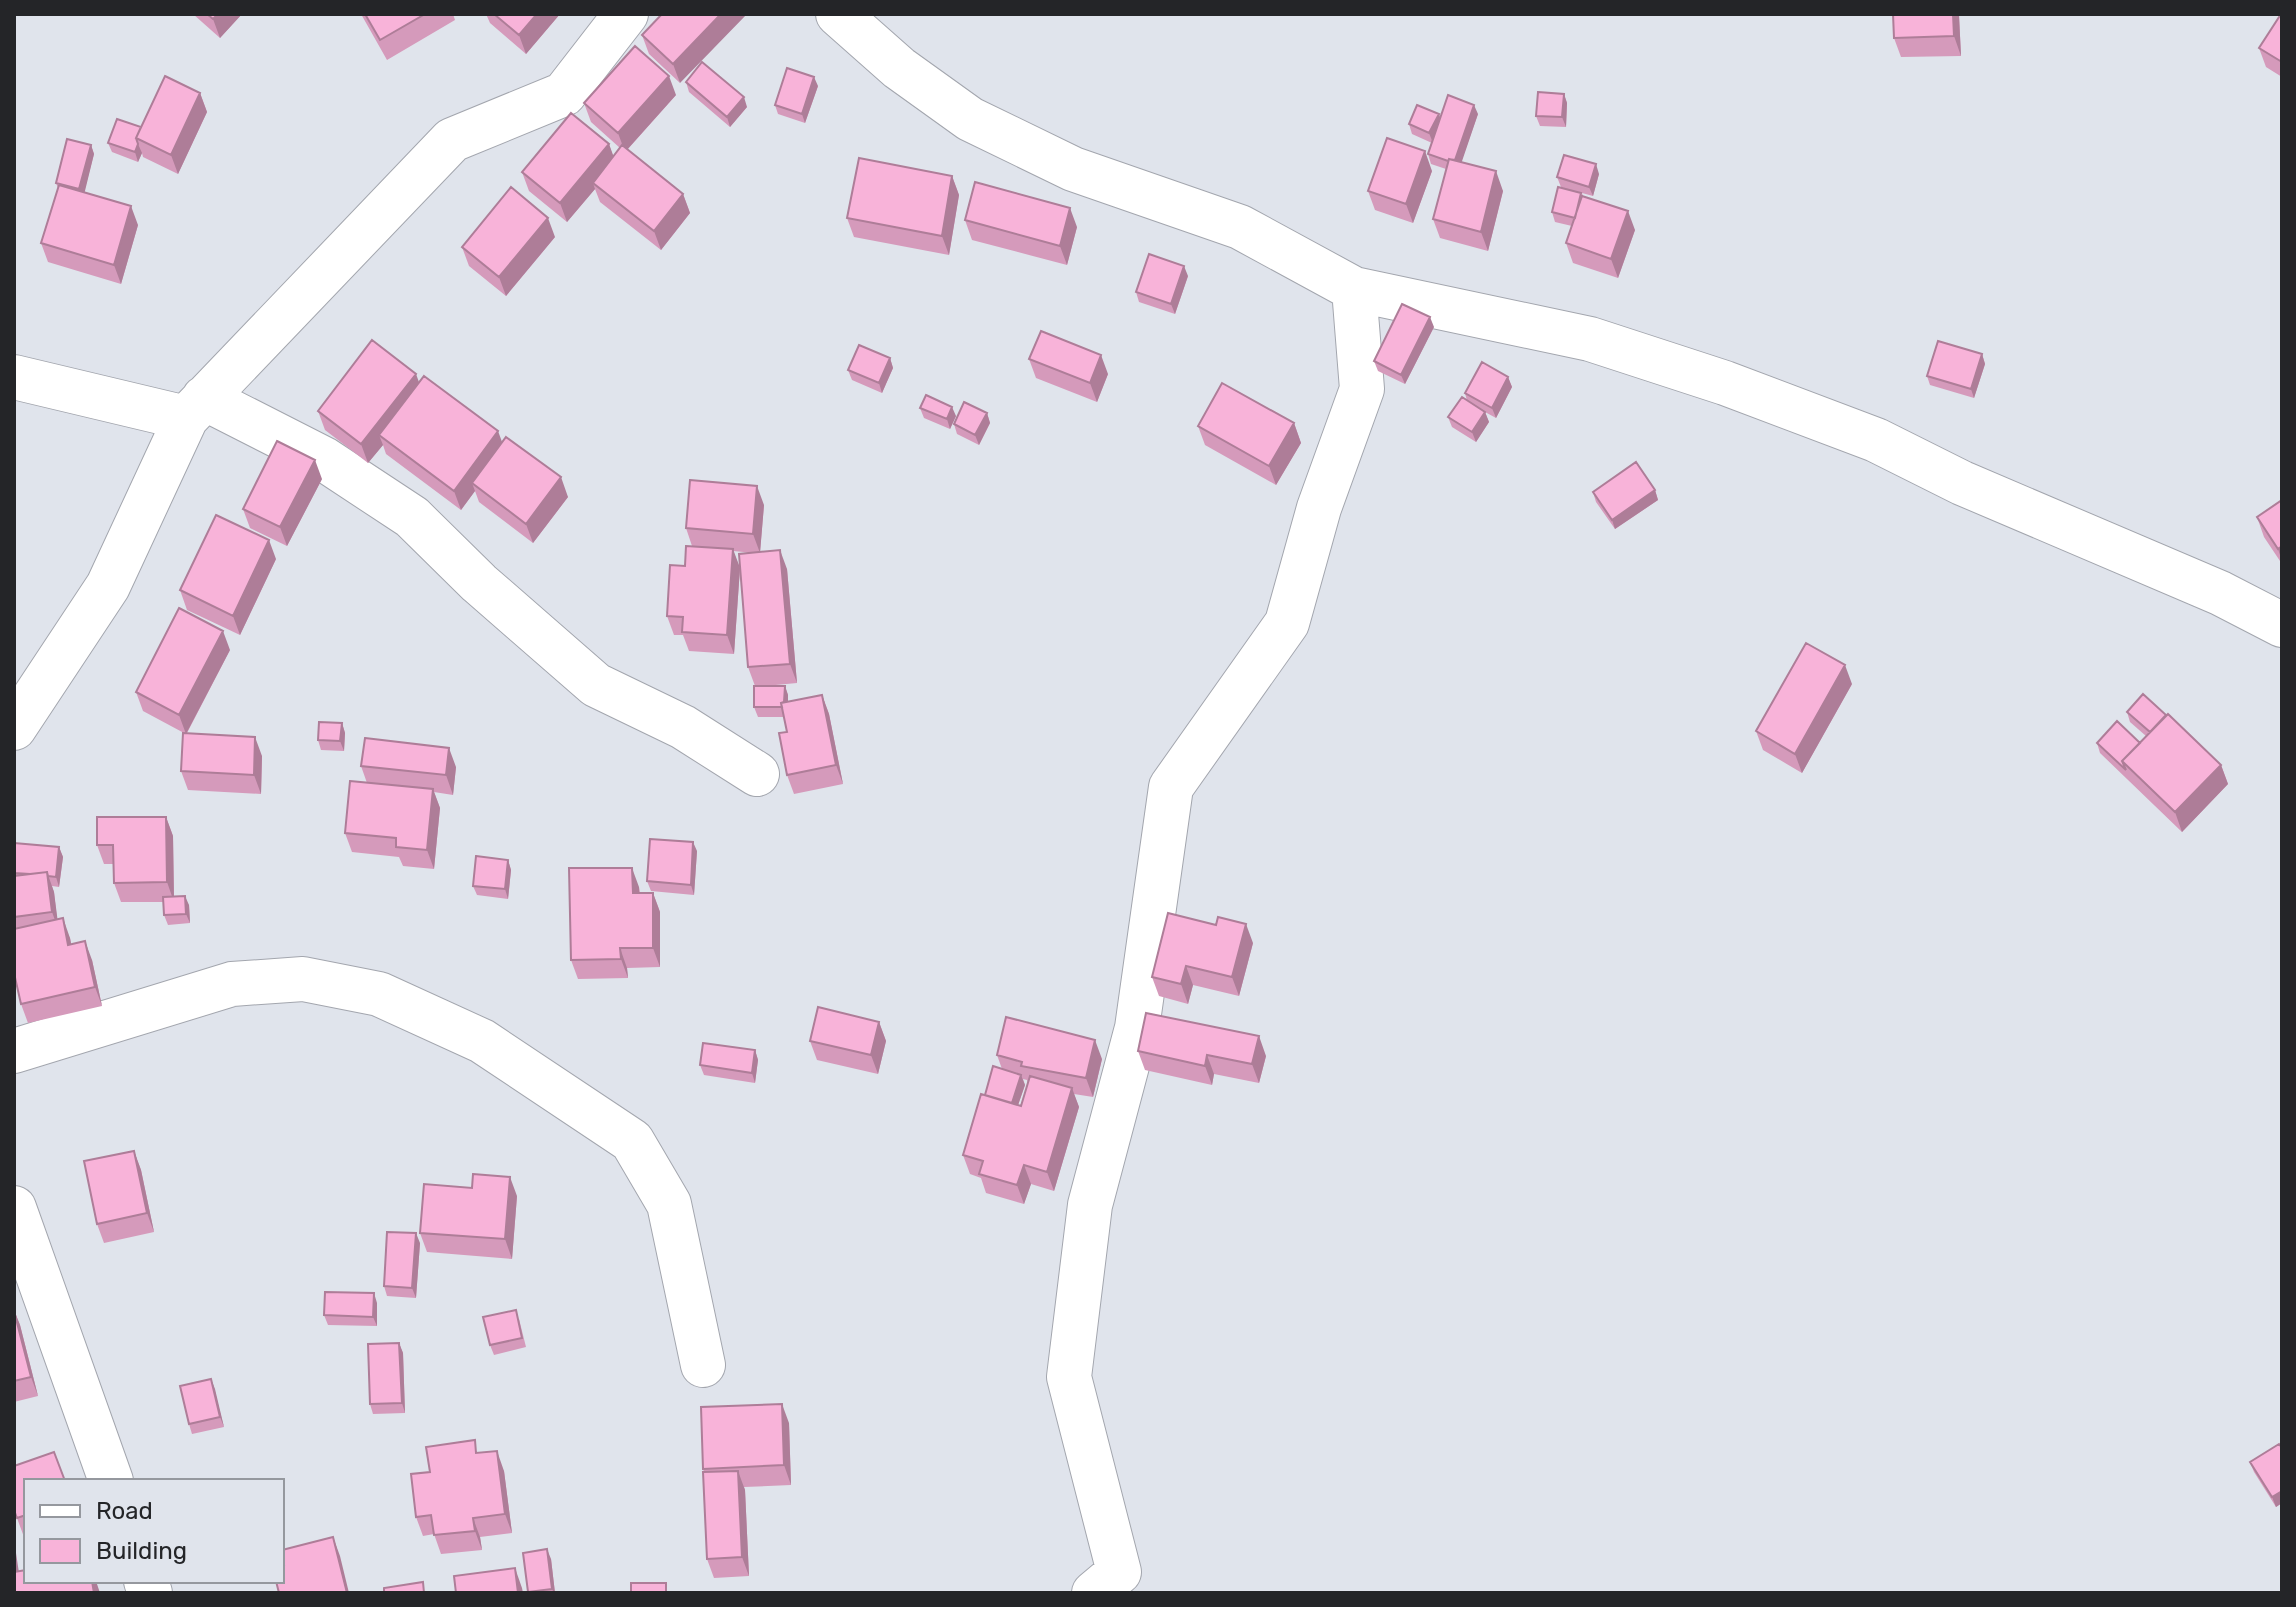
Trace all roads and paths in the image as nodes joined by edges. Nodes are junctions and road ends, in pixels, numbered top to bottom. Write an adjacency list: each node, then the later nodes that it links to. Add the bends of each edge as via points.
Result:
1 (626, 14): 5 (street, via 564,94 452,140)
2 (838, 14): 3 (street, via 899,68 970,119 1073,169 1240,227)
3 (1354, 289): 6 (street, via 1590,339 1725,383 1876,440); 13 (street, via 1362,389 1319,508 1287,623 1171,787 1137,1028 1090,1205 1069,1377 1119,1572)
4 (14, 377): 5 (street)
5 (195, 408): 7 (street, via 108,586); 8 (street, via 324,459 412,517 596,685 683,727)
6 (2282, 625)
7 (14, 728)
8 (757, 774)
9 (14, 1051): 11 (street, via 232,984 303,979 379,994 430,1017 482,1041 632,1141 669,1204)
10 (14, 1208): 12 (street)
11 (703, 1365)
12 (110, 1479)
13 (1094, 1593)

